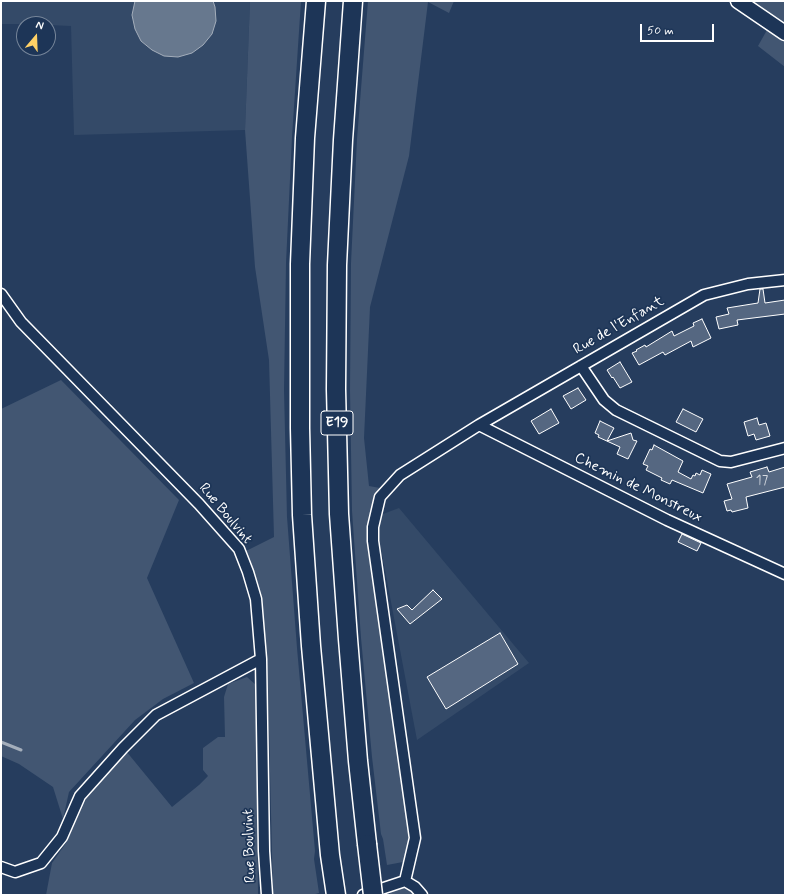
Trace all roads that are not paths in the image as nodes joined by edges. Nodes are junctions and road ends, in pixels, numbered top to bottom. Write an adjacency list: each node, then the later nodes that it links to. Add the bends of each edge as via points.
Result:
1 (316, 1): 15 (highway, E19, via 305,138 300,264 300,428 310,646)
2 (353, 1): 17 (highway, E19, bridge, via 342,148 337,265 336,389 339,514 348,639)
3 (738, 1): 4 (main road)
4 (785, 33)
5 (785, 280): 7 (street, Rue de l'Enfant, via 748,284 704,295)
6 (1, 294): 11 (street, Rue Boulvint, via 21,322 199,504 239,549 256,599)
7 (581, 366): 8 (street, Rue de l'Enfant); 9 (street, via 604,400 616,410 720,461 731,462)
8 (478, 426): 10 (street, Chemin de Monstreux, via 667,520); 13 (street, Rue de l'Enfant, via 400,475 380,497 373,527 416,838)
9 (785, 448)
10 (785, 574)
11 (261, 659): 12 (street, via 156,715 80,796 62,837 41,863 15,872); 14 (street, Rue Boulvint)
12 (1, 867)
13 (405, 882): 16 (street); 18 (street, via 415,887)
14 (267, 895)
15 (336, 895)
16 (363, 895)
17 (373, 895)
18 (422, 895)

